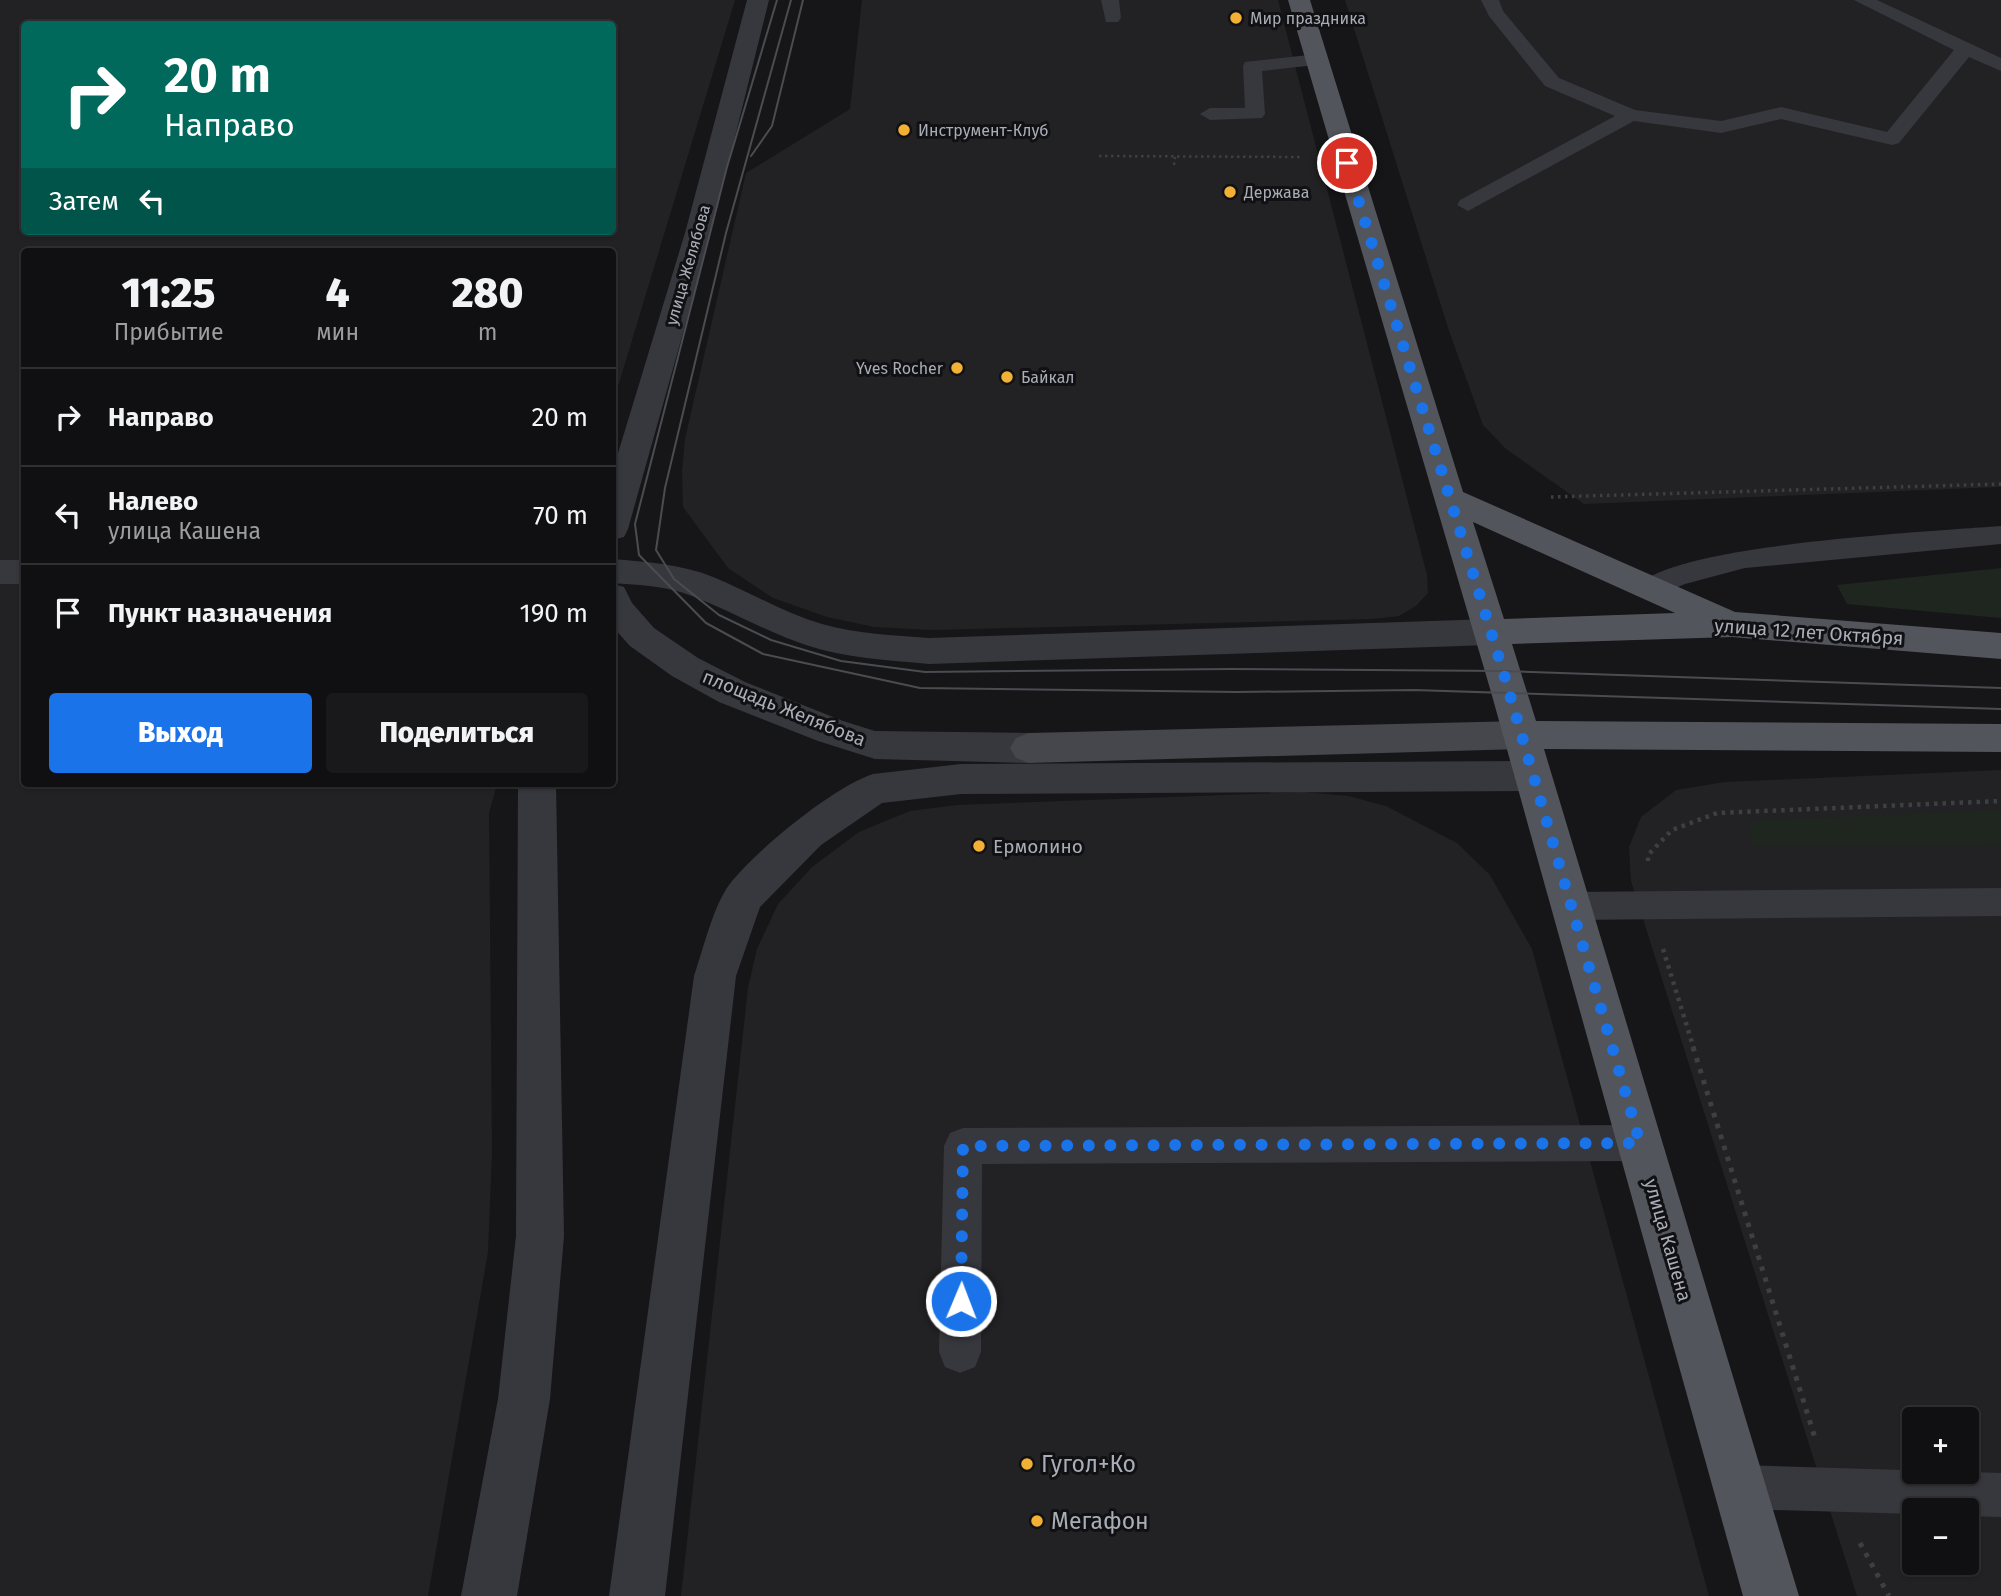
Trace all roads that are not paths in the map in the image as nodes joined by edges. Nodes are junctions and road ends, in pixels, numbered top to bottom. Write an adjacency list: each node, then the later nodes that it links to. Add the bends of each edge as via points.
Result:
1 (758, 0): 12 (street, улица Желябова, via 698,233)
2 (1299, 0): 6 (main road, улица Кашена)
3 (1490, 0): 9 (lane, via 1552,82)
4 (1863, 0): 5 (lane)
5 (1966, 48): 7 (lane); 9 (lane, via 1892,139 1781,113 1721,127)
6 (1318, 60): 8 (lane, via 1252,66 1255,114); 11 (main road, улица Кашена)
7 (2001, 65)
8 (1210, 114)
9 (1631, 115): 10 (lane)
10 (1468, 205)
11 (1450, 499): 17 (main road); 20 (main road, улица Кашена)
12 (616, 515)
13 (2001, 535): 17 (lane, via 1745,559 1677,576)
14 (616, 571): 20 (street, via 700,585 818,636 929,651)
15 (0, 572): 16 (street)
16 (21, 572)
17 (1650, 589): 19 (main road)
18 (616, 605): 25 (street, площадь Желябова, via 642,637 685,667)
19 (1732, 624): 20 (main road, улица 12 лет Октября); 21 (main road, улица 12 лет Октября)
20 (1490, 632): 22 (main road, улица Кашена)
21 (2001, 646)
22 (1521, 735): 23 (main road); 24 (main road); 26 (main road, улица Кашена)
23 (2001, 738)
24 (1029, 748): 25 (street, площадь Желябова)
25 (874, 767): 26 (street, via 961,779); 35 (street, via 743,898 715,976)
26 (1533, 776): 29 (main road, улица Кашена)
27 (537, 787): 34 (street, via 540,1236 524,1399)
28 (2001, 902): 29 (lane)
29 (1571, 906): 30 (main road, улица Кашена)
30 (1640, 1143): 31 (lane, via 963,1146); 32 (main road, улица Кашена)
31 (960, 1352)
32 (1740, 1487): 33 (lane); 36 (main road, улица Кашена)
33 (2001, 1495)
34 (489, 1596)
35 (637, 1596)
36 (1771, 1596)

